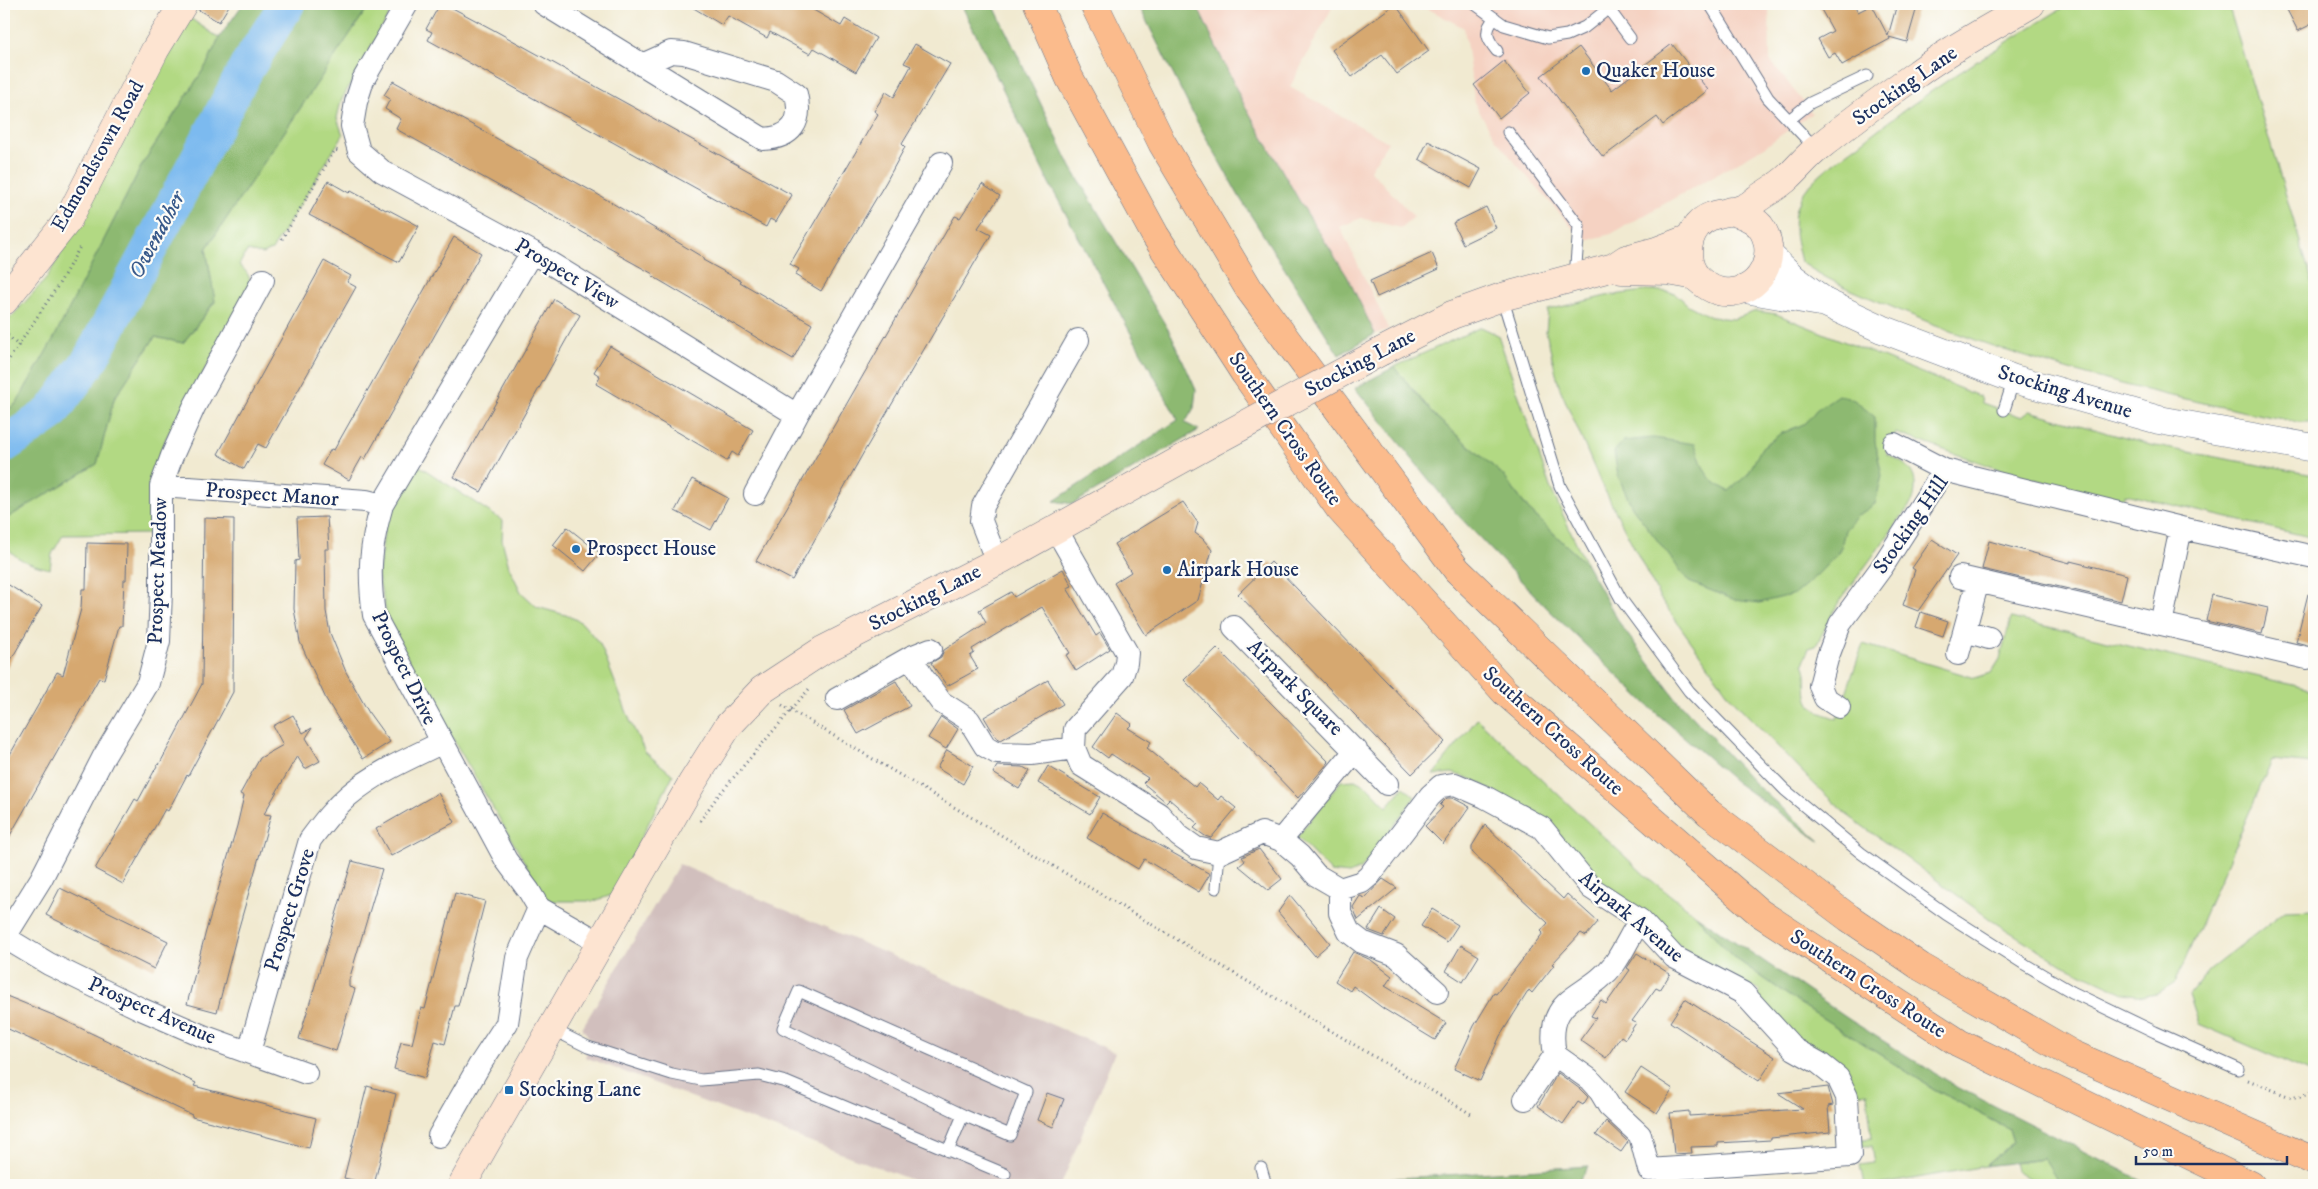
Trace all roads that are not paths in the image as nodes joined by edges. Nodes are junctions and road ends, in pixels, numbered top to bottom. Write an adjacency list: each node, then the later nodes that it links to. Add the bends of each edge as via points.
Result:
1 (183, 4): 30 (main road, Edmondstown Road, via 155,50 68,220)
2 (407, 4): 23 (street, Prospect View, via 363,80 352,126 359,151 382,171)
3 (544, 4): 13 (street)
4 (1037, 4): 81 (highway, Southern Cross Route, via 1069,77 1155,235 1245,374 1339,508 1505,692 1760,913 1959,1043)
5 (1094, 4): 76 (highway, Southern Cross Route, via 1162,143 1249,289 1457,570 1709,813 1857,924 2072,1054)
6 (1475, 4): 10 (lane)
7 (1710, 4): 15 (lane, via 1768,98)
8 (2031, 4): 17 (main road, Stocking Lane, via 1920,71)
9 (1611, 6): 10 (lane, via 1585,27 1548,38 1504,25); 11 (lane)
10 (1495, 18): 12 (lane, via 1487,31 1488,40)
11 (1630, 38)
12 (1497, 51)
13 (642, 65): 13 (street, via 671,52 684,53 776,81 796,94 798,119 778,138 763,139)
14 (1867, 76): 15 (lane, via 1810,103)
15 (1788, 120): 17 (lane)
16 (1508, 132): 26 (lane, via 1579,226)
17 (1816, 149): 19 (main road, Stocking Lane)
18 (942, 163): 35 (street)
19 (1786, 179): 20 (main road, Stocking Lane, via 1743,208); 22 (main road, Stocking Lane, via 1772,216)
20 (1730, 212): 21 (main road, Stocking Lane, via 1706,218); 22 (main road, via 1746,215 1759,226)
21 (1690, 238): 24 (main road, Stocking Lane, via 1626,259); 25 (main road, via 1690,264)
22 (1768, 248): 28 (main road, Stocking Lane, via 1765,269 1757,281); 31 (street, Stocking Avenue, via 1794,279)
23 (532, 252): 35 (street, Prospect View); 41 (street, Prospect Drive)
24 (1614, 267): 25 (main road, Stocking Lane, via 1626,271 1668,271); 26 (main road, Stocking Lane)
25 (1696, 276): 28 (main road, Stocking Lane, via 1706,286 1718,291)
26 (1576, 277): 29 (main road, Stocking Lane)
27 (263, 280): 39 (street, Prospect Meadow, via 194,407)
28 (1745, 289): 31 (street, Stocking Avenue)
29 (1502, 296): 43 (main road, Stocking Lane, bridge, via 1452,315 1382,351); 70 (lane, via 1560,486 1621,599 1689,691 1785,790 1861,853 1946,914 2072,992)
30 (4, 301)
31 (1826, 303): 33 (street, Stocking Avenue, via 1882,329)
32 (1078, 340): 45 (street, via 983,506 981,520)
33 (2014, 379): 34 (lane); 37 (street, Stocking Avenue, via 2158,420)
34 (2004, 410)
35 (797, 415): 40 (street)
36 (1894, 444): 38 (street)
37 (2314, 448)
38 (1944, 470): 42 (street, Stocking Hill); 53 (street, Stocking Hill, via 1817,661 1825,698)
39 (162, 486): 41 (street, Prospect Manor, via 366,501); 64 (street, Prospect Meadow, via 158,642 148,683 103,758 40,879)
40 (755, 494)
41 (382, 505): 54 (street, Prospect Drive, via 373,537 370,580 374,615)
42 (2182, 528): 44 (street, Stocking Hill); 46 (street)
43 (1056, 530): 45 (main road, Stocking Lane); 55 (street, via 1127,653 1122,676 1075,729)
44 (2314, 557)
45 (998, 562): 65 (main road, Stocking Lane, via 823,650 762,690 728,726)
46 (2161, 624): 48 (street, via 1969,579); 51 (street)
47 (1234, 627): 56 (street, Airpark Square)
48 (1965, 631): 49 (street); 50 (street)
49 (1989, 638)
50 (1958, 654)
51 (2307, 658)
52 (837, 699): 55 (street, via 921,653 937,697 969,720 985,746 998,753 1032,754)
53 (1839, 707)
54 (441, 743): 62 (street, Prospect Drive, via 506,860); 68 (street, Prospect Grove, via 379,775 348,796 310,840)
55 (1074, 748): 59 (street, via 1081,765 1159,814 1179,836 1196,848)
56 (1356, 750): 57 (street, Airpark Square); 58 (street, Airpark Square)
57 (1387, 784)
58 (1281, 840): 59 (street, via 1262,833); 61 (street, via 1316,875)
59 (1219, 853): 60 (lane)
60 (1216, 888)
61 (1340, 889): 63 (street, Airpark Avenue, via 1362,882 1369,876 1430,796 1441,786 1455,784 1542,828 1590,888); 66 (street, via 1340,913 1349,932 1362,942 1396,955)
62 (539, 908): 65 (street, Prospect Drive); 74 (street, via 517,958 507,1023)
63 (1640, 920): 69 (street, via 1614,964 1592,986 1568,1000 1554,1020 1552,1041); 69 (street, Airpark Avenue, via 1674,957 1743,993 1794,1049 1838,1078 1847,1096 1850,1156 1649,1170 1640,1134 1608,1106 1589,1080)
64 (4, 937): 68 (street, Prospect Avenue, via 49,964 141,1010)
65 (600, 943): 67 (main road, Stocking Lane)
66 (1436, 992)
67 (552, 1029): 75 (lane, via 588,1047 672,1074 701,1080 759,1074 786,1082); 79 (main road, Stocking Lane)
68 (248, 1052): 71 (street, Prospect Avenue)
69 (1555, 1055): 72 (street)
70 (2238, 1068)
71 (306, 1074)
72 (1525, 1099)
73 (964, 1114): 73 (lane, via 783,1028 799,991 1026,1092 1010,1135); 75 (lane)
74 (439, 1136)
75 (948, 1150): 78 (lane)
76 (2314, 1161)
77 (1261, 1168): 80 (lane)
78 (1005, 1174)
79 (462, 1185)
80 (1266, 1185)
81 (2251, 1185)

